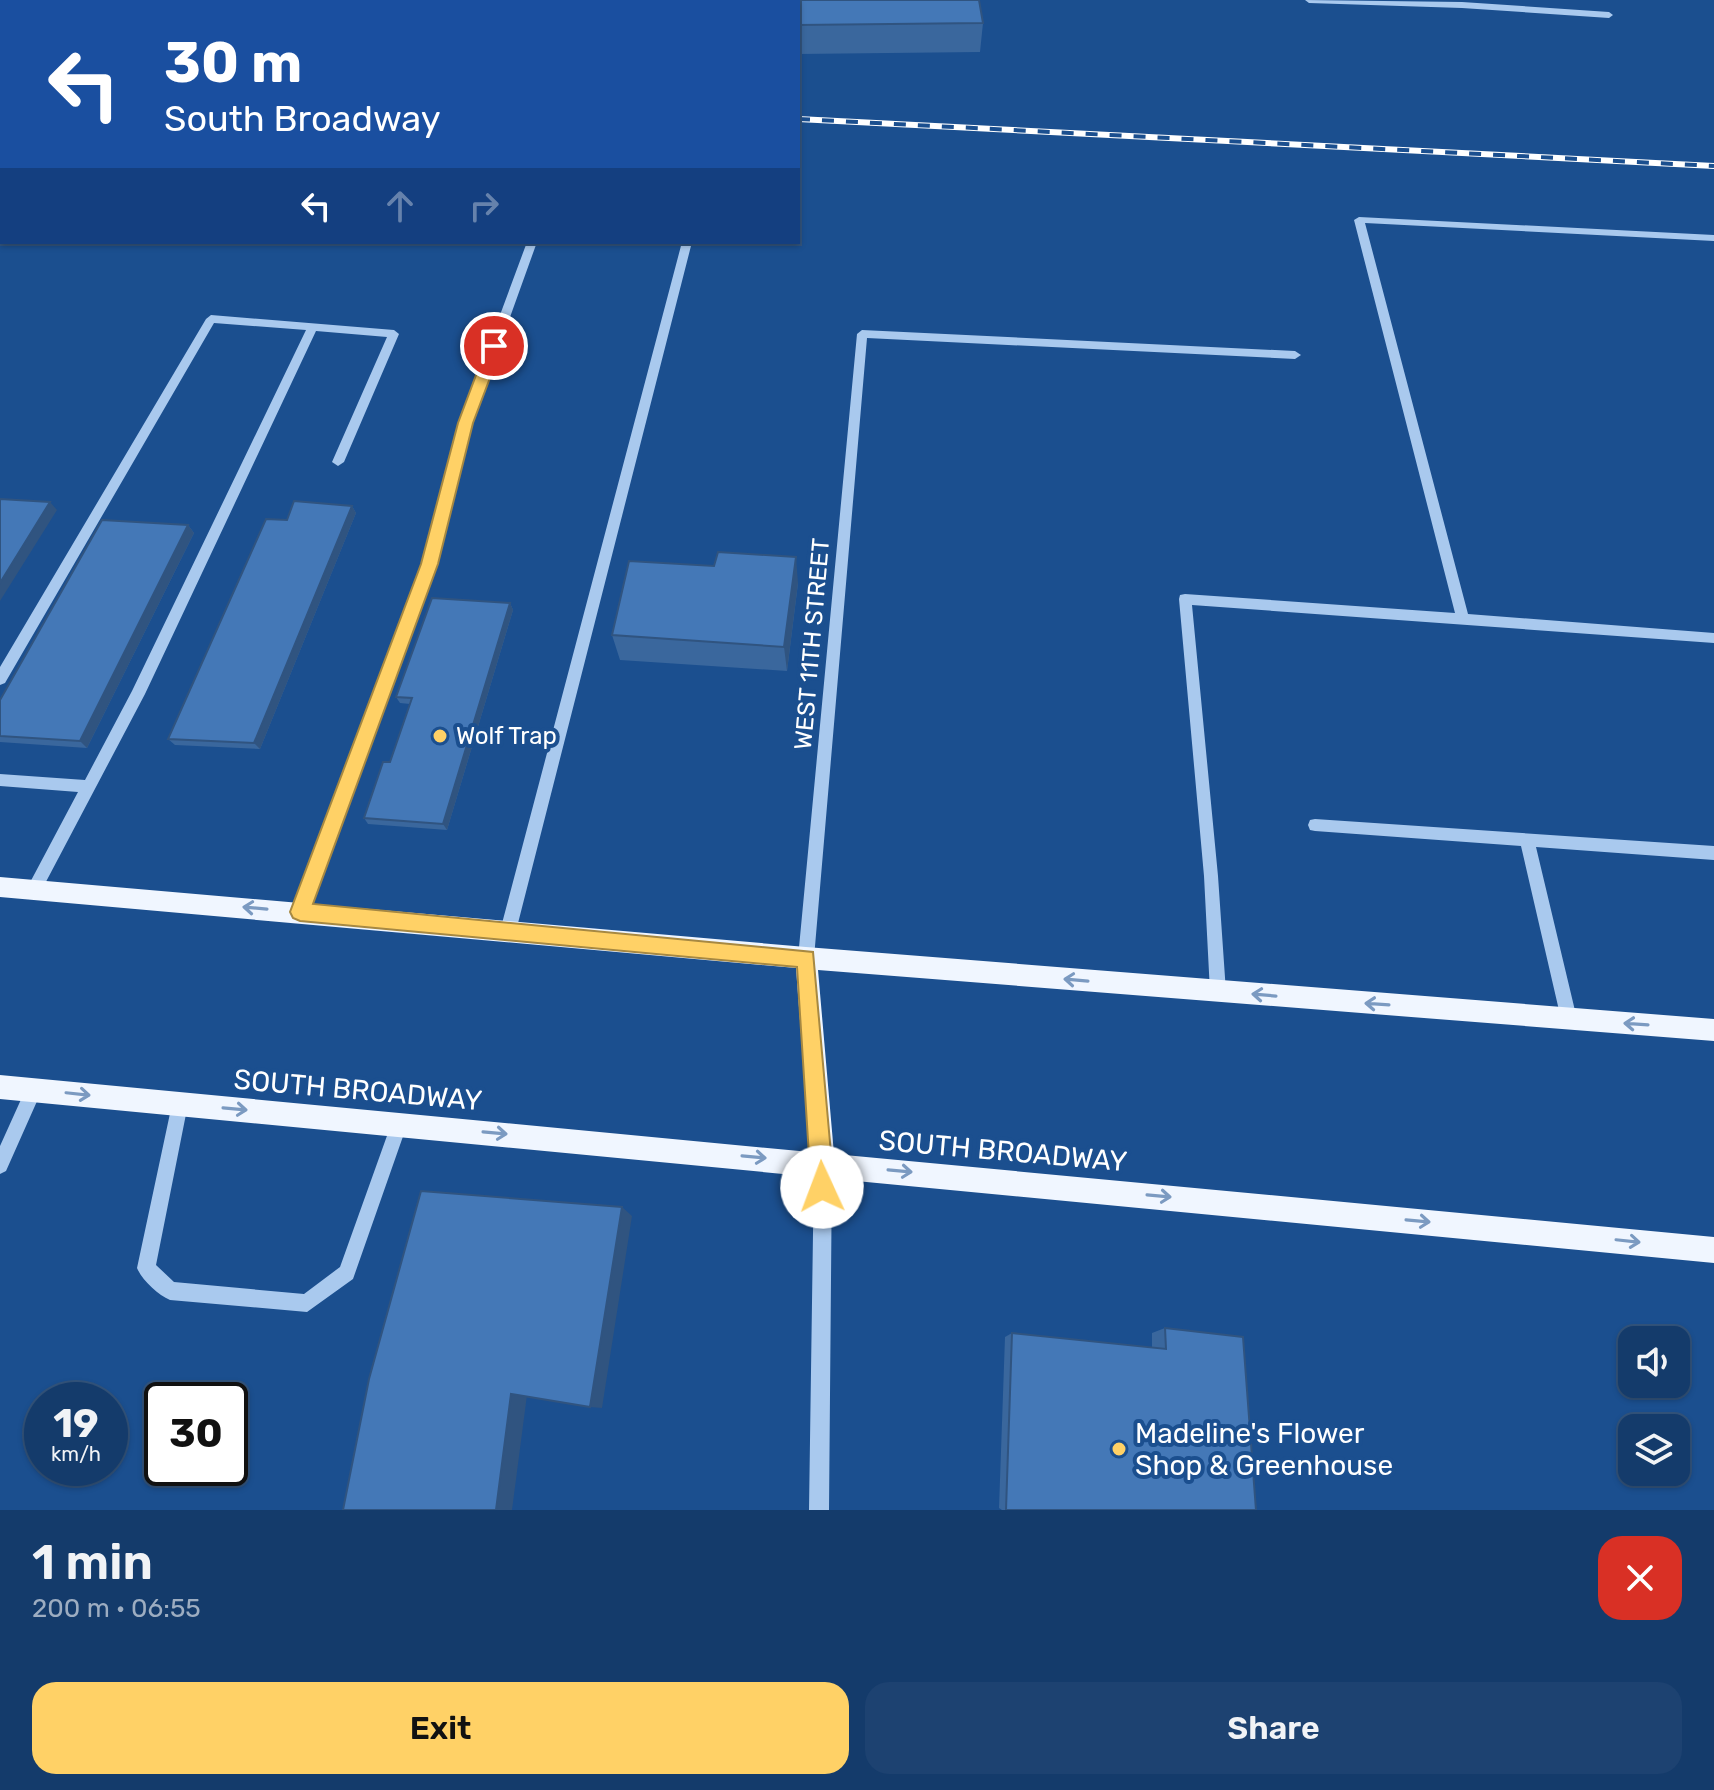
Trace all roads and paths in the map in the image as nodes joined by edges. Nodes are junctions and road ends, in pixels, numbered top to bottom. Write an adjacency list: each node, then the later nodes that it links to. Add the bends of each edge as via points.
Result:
1 (1309, 0): 2 (street, via 1609,15)
2 (1599, 0)
3 (1714, 238): 9 (street, via 1359,220)
4 (531, 244): 19 (street, via 466,423 429,564)
5 (686, 244): 20 (street)
6 (313, 326): 8 (street, via 394,334); 11 (street, via 211,319); 13 (street)
7 (1295, 355): 21 (street, WEST 11TH STREET, via 862,334)
8 (338, 462)
9 (1463, 619): 10 (street); 22 (street, via 1185,599)
10 (1714, 638)
11 (0, 679)
12 (0, 780): 13 (street)
13 (89, 787): 18 (street)
14 (1315, 825): 15 (street)
15 (1527, 840): 16 (street); 23 (street)
16 (1714, 853)
17 (0, 887): 18 (main road)
18 (34, 890): 19 (main road, one-way to 18)
19 (300, 912): 20 (main road)
20 (508, 931): 21 (main road)
21 (806, 958): 22 (main road, one-way to 21); 29 (main road)
22 (1218, 992): 23 (main road, one-way to 22)
23 (1569, 1019): 24 (main road, one-way to 23)
24 (1714, 1030)
25 (0, 1087): 26 (main road, SOUTH BROADWAY)
26 (34, 1090): 27 (main road, SOUTH BROADWAY, one-way to 27); 30 (street)
27 (180, 1104): 28 (main road, SOUTH BROADWAY, one-way to 28); 28 (street, via 146,1268 170,1291 307,1303 347,1273)
28 (399, 1125): 29 (main road, SOUTH BROADWAY, one-way to 29)
29 (823, 1164): 31 (main road, SOUTH BROADWAY, one-way to 31); 32 (street)
30 (0, 1165)
31 (1714, 1250)
32 (819, 1510)

